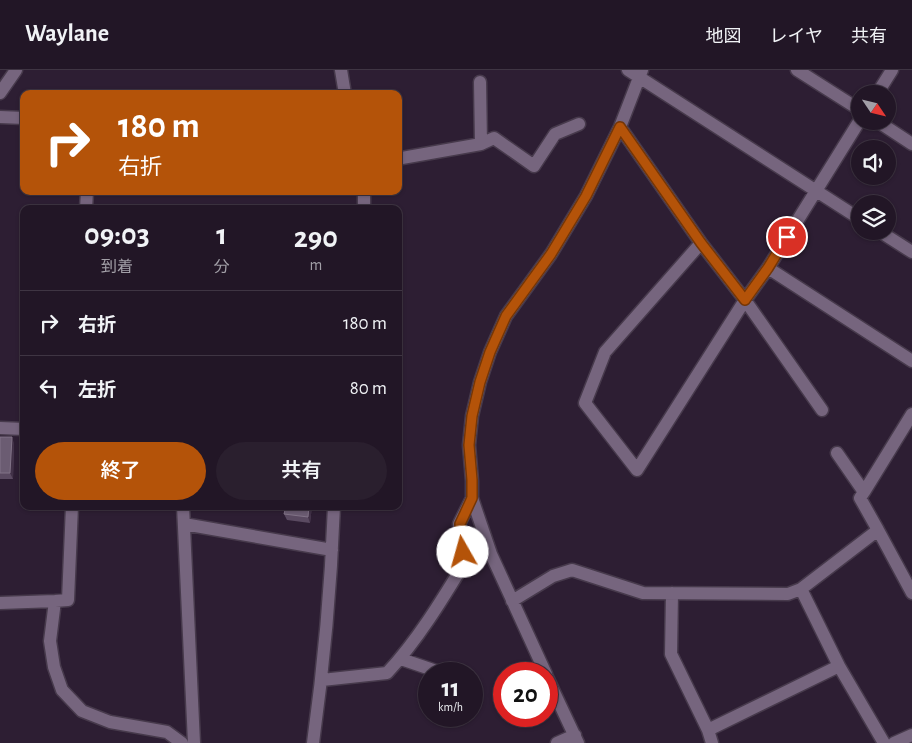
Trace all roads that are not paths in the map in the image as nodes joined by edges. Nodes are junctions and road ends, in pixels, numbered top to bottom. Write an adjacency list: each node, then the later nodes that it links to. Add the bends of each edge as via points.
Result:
1 (16, 70): 10 (street)
2 (341, 70): 9 (street)
3 (628, 70): 6 (street)
4 (797, 70): 11 (street)
5 (892, 70): 8 (street)
6 (641, 74): 15 (street); 21 (street)
7 (480, 82): 18 (street)
8 (883, 85)
9 (345, 90)
10 (0, 93)
11 (851, 104)
12 (0, 117): 13 (street)
13 (20, 118)
14 (579, 124): 18 (street, via 555,134 534,166 494,138)
15 (620, 127): 24 (street); 35 (street, via 586,196 551,254 506,316 490,352 472,416 469,445)
16 (854, 130): 21 (street)
17 (891, 130): 19 (street)
18 (481, 144): 20 (street)
19 (912, 144)
20 (402, 158)
21 (816, 190): 22 (street); 26 (street)
22 (851, 213)
23 (893, 240): 25 (street)
24 (701, 243): 27 (street); 27 (street, via 605,352 585,403 637,470)
25 (912, 252)
26 (768, 268): 27 (street); 28 (street)
27 (745, 300): 29 (street)
28 (912, 361)
29 (822, 410)
30 (912, 414): 34 (street)
31 (0, 428): 32 (street)
32 (20, 429)
33 (837, 453): 34 (street)
34 (864, 492): 40 (street, via 860,498)
35 (472, 498): 46 (street); 48 (street, via 460,524 465,562)
36 (72, 510): 45 (street, via 68,600)
37 (183, 510): 39 (street)
38 (334, 510): 41 (street)
39 (184, 524): 41 (street); 58 (street)
40 (878, 530): 42 (street); 44 (street)
41 (332, 550): 52 (street)
42 (801, 588): 43 (street, via 788,594); 51 (street)
43 (672, 593): 46 (street, via 643,593 572,570 553,576); 54 (street, via 671,654)
44 (912, 593)
45 (55, 601): 47 (street); 57 (street, via 50,641 62,690 82,711 110,722 167,732)
46 (512, 602): 49 (street)
47 (0, 603)
48 (400, 659): 50 (street); 52 (street, via 387,673)
49 (540, 662)
50 (418, 665)
51 (840, 666): 54 (street); 62 (street)
52 (322, 680): 59 (street)
53 (558, 700): 56 (street)
54 (708, 730): 61 (street)
55 (912, 735): 63 (street)
56 (576, 739): 60 (street)
57 (182, 743)
58 (194, 743)
59 (314, 743)
60 (557, 743)
61 (712, 743)
62 (884, 743)
63 (894, 743)

